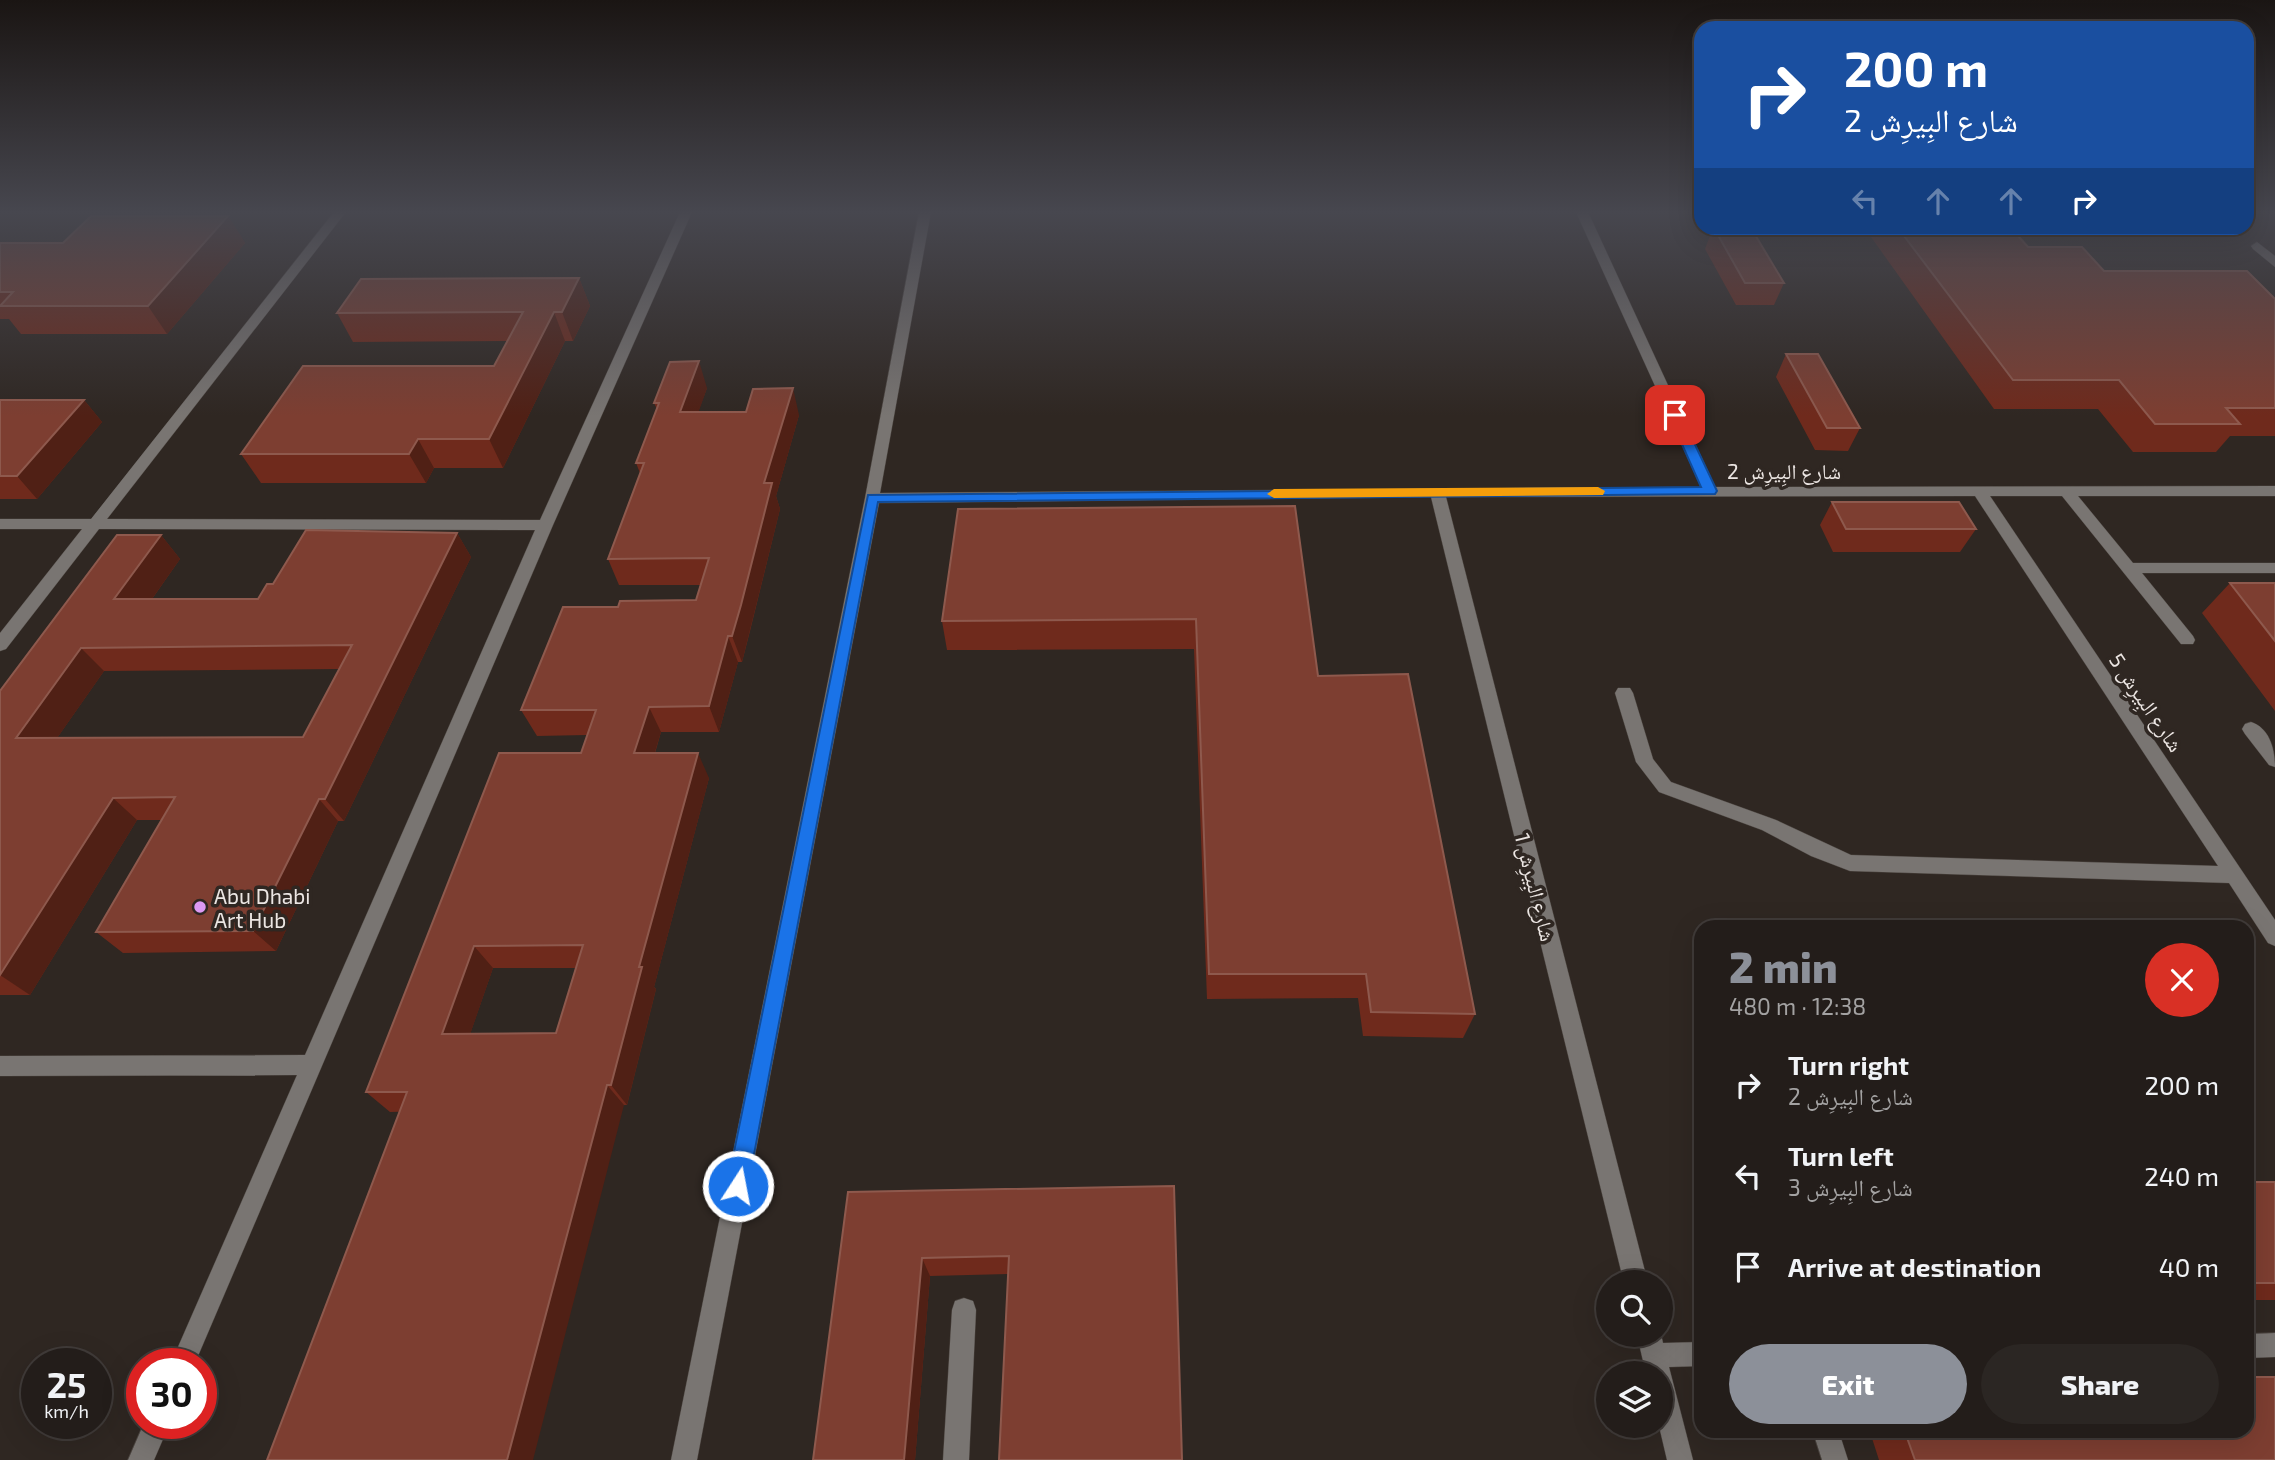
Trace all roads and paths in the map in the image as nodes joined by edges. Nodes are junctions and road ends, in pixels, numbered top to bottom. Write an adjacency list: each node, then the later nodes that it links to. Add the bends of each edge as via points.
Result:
1 (286, 280): 11 (street)
2 (655, 280): 13 (street)
3 (912, 280): 10 (street)
4 (1614, 280): 5 (street)
5 (1710, 491): 7 (street, شارع البِيرِش 2); 8 (street, شارع البِيرِش 2)
6 (2275, 491): 9 (street, شارع البِيرِش 2)
7 (1437, 492): 10 (street, شارع البِيرِش 2); 25 (street, شارع البِيرِش 1)
8 (1980, 492): 9 (street, شارع البِيرِش 2); 21 (street, شارع البِيرِش 5)
9 (2067, 492): 14 (street)
10 (872, 498): 36 (street)
11 (95, 523): 12 (street); 13 (street); 17 (street)
12 (0, 524)
13 (545, 526): 23 (street)
14 (2128, 568): 15 (street); 16 (street)
15 (2275, 568)
16 (2187, 640)
17 (0, 645)
18 (1624, 694): 21 (street, via 1646,762 1665,787 1769,825 1850,863)
19 (2251, 729): 20 (street)
20 (2275, 760)
21 (2234, 875): 22 (street, شارع البِيرِش 5)
22 (2275, 937)
23 (311, 1065): 24 (street); 29 (street)
24 (0, 1066)
25 (1633, 1270)
26 (964, 1310): 37 (street)
27 (2275, 1345): 28 (street)
28 (2254, 1346)
29 (189, 1348)
30 (1654, 1354): 31 (street)
31 (1694, 1354)
32 (1673, 1432): 38 (street)
33 (1828, 1438): 39 (street)
34 (150, 1439): 35 (street)
35 (141, 1460)
36 (684, 1460)
37 (956, 1460)
38 (1680, 1460)
39 (1835, 1460)

